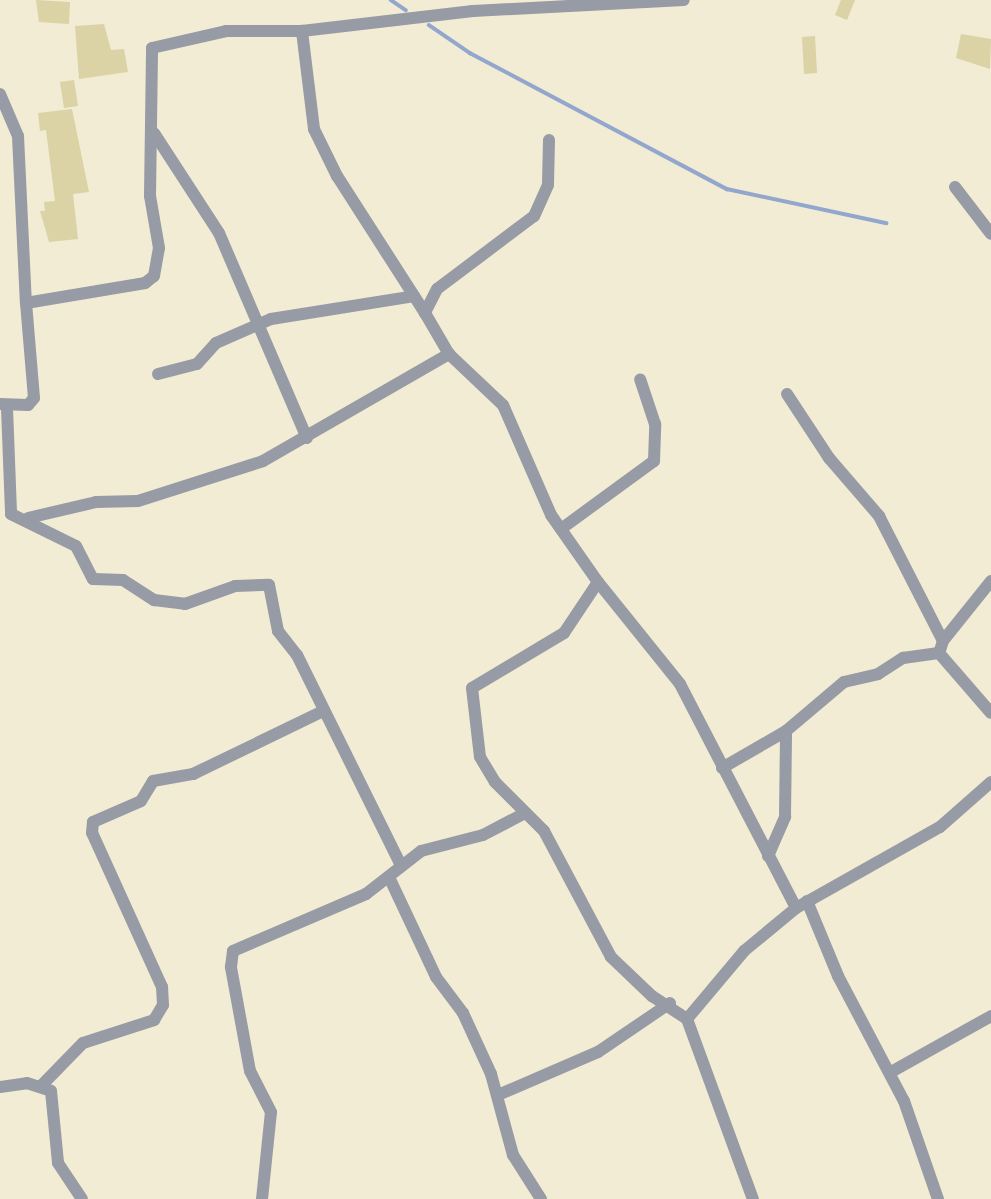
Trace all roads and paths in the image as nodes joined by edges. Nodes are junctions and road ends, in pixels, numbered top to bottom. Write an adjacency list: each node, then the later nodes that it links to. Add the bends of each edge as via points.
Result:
1 (684, 0): 2 (street)
2 (472, 6): 3 (street)
3 (302, 31): 5 (street, via 226,31 157,43 150,54); 9 (street, via 314,129 337,176)
4 (0, 94): 10 (street, via 18,136)
5 (154, 132): 10 (street, via 150,196 159,248 154,276 145,284); 12 (street, via 219,233)
6 (549, 140): 11 (street, via 548,185 534,216 437,289)
7 (955, 187): 8 (street)
8 (991, 234)
9 (414, 296): 11 (street); 12 (street)
10 (26, 303): 17 (street, via 34,398 28,405)
11 (425, 313): 13 (street)
12 (260, 323): 14 (street, via 216,343 197,363); 18 (street)
13 (449, 354): 18 (street); 21 (street, via 503,405)
14 (158, 374)
15 (640, 379): 21 (street, via 655,424 654,461)
16 (787, 394): 24 (street, via 829,458 878,516)
17 (4, 406): 19 (street)
18 (307, 438): 20 (street, via 263,461 138,501 96,502)
19 (5, 515): 20 (street)
20 (28, 518): 25 (street, via 76,546 93,579 123,580 154,600 192,604 235,586 269,585 276,626 297,655)
21 (561, 529): 23 (street)
22 (991, 581): 24 (street)
23 (598, 582): 28 (street, via 680,684); 30 (street, via 565,633 472,688 480,757)
24 (941, 647): 26 (street); 27 (street, via 903,657 878,674 844,682)
25 (321, 712): 32 (street); 39 (street, via 193,774 153,781 141,801 93,822 92,833 162,987 163,1005 154,1020 83,1043)
26 (991, 713)
27 (786, 731): 28 (street); 31 (street, via 785,817)
28 (722, 768): 31 (street)
29 (991, 782): 34 (street, via 940,827)
30 (525, 813): 32 (street, via 484,835 421,851); 35 (street, via 544,831 611,957 652,996)
31 (768, 856): 34 (street)
32 (400, 863): 33 (street)
33 (389, 877): 41 (street, via 436,976 463,1013); 43 (street, via 366,894 233,951 231,967 250,1071 271,1112)
34 (802, 905): 37 (street, via 744,951); 38 (street)
35 (670, 1003): 37 (street); 41 (street, via 598,1052)
36 (991, 1016): 38 (street)
37 (687, 1018): 45 (street)
38 (891, 1072): 46 (street)
39 (41, 1086): 40 (street); 42 (street, via 56,1100 58,1163)
40 (0, 1087)
41 (498, 1095): 44 (street, via 513,1155)
42 (82, 1199)
43 (262, 1199)
44 (541, 1199)
45 (753, 1199)
46 (938, 1199)

